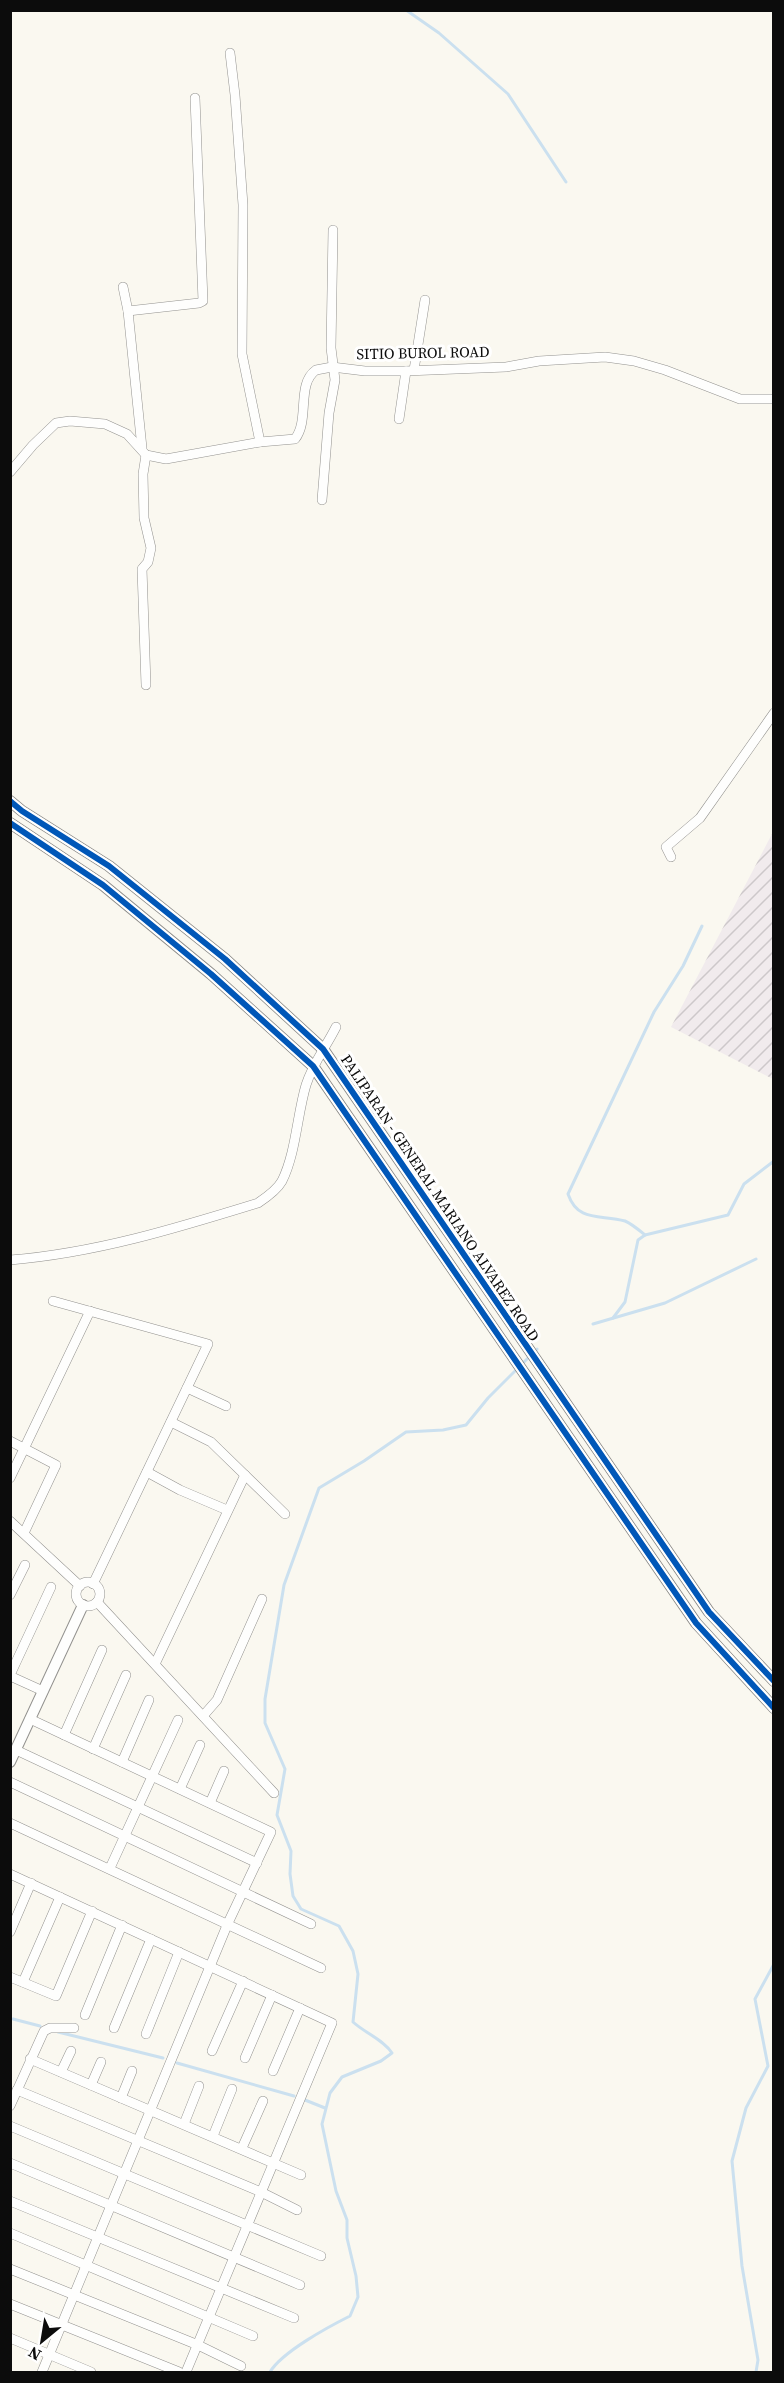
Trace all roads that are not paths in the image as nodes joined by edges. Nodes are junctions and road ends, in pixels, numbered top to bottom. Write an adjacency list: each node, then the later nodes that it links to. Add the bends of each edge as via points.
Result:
1 (230, 53): 11 (street, via 243,205 243,354)
2 (195, 98): 6 (street, via 203,301)
3 (333, 230): 7 (street)
4 (123, 287): 6 (street)
5 (425, 300): 8 (street)
6 (128, 311): 12 (street)
7 (332, 367): 8 (street, SITIO BUROL ROAD); 11 (street, via 316,369 308,380 295,438); 14 (street, via 335,380)
8 (410, 370): 9 (street, SITIO BUROL ROAD, via 506,367 605,357 665,370 740,399); 10 (street)
9 (774, 399)
10 (399, 419)
11 (260, 442): 12 (street, via 166,459)
12 (144, 452): 13 (street, via 127,434 105,424 56,423); 15 (street, via 144,518 152,548 142,569)
13 (10, 472)
14 (322, 500)
15 (146, 685)
16 (774, 712): 19 (street, via 700,818 666,847)
17 (10, 801): 21 (street, PALIPARAN - GENERAL MARIANO ALVAREZ ROAD, via 109,866 225,959)
18 (10, 823): 22 (street, PALIPARAN - GENERAL MARIANO ALVAREZ ROAD, via 104,885 212,974)
19 (671, 857)
20 (336, 1027): 21 (street)
21 (323, 1049): 22 (street); 50 (street, PALIPARAN - GENERAL MARIANO ALVAREZ ROAD, via 709,1612)
22 (313, 1066): 23 (street, via 282,1182 258,1203 139,1239); 53 (street, PALIPARAN - GENERAL MARIANO ALVAREZ ROAD, via 696,1623)
23 (10, 1260)
24 (53, 1301): 25 (street)
25 (90, 1311): 26 (street, via 208,1344); 30 (street)
26 (187, 1388): 27 (street); 28 (street)
27 (226, 1406)
28 (171, 1422): 31 (street); 32 (street, via 211,1442)
29 (10, 1441): 30 (street)
30 (25, 1448): 33 (street); 37 (street, via 56,1465)
31 (147, 1472): 34 (street); 39 (street)
32 (245, 1475): 34 (street); 35 (street)
33 (10, 1478)
34 (227, 1510): 47 (street)
35 (285, 1514)
36 (10, 1521): 37 (street)
37 (24, 1533): 40 (street)
38 (25, 1565): 42 (street)
39 (93, 1584): 40 (street, via 86,1582); 44 (street, via 100,1592)
40 (80, 1586): 45 (street, via 76,1596)
41 (51, 1587): 48 (street)
42 (10, 1595)
43 (262, 1599): 54 (street, via 217,1700)
44 (97, 1602): 45 (street); 47 (street)
45 (83, 1605): 51 (street)
46 (102, 1650): 57 (street)
47 (155, 1664): 54 (street)
48 (10, 1675): 51 (street)
49 (126, 1675): 59 (street)
50 (774, 1681)
51 (43, 1691): 55 (street)
52 (149, 1700): 62 (street)
53 (774, 1708)
54 (203, 1716): 67 (street)
55 (30, 1719): 57 (street); 60 (street)
56 (178, 1720): 64 (street)
57 (64, 1735): 59 (street)
58 (200, 1745): 66 (street)
59 (93, 1749): 62 (street)
60 (16, 1750): 61 (street); 69 (street)
61 (10, 1762)
62 (122, 1762): 64 (street)
63 (224, 1771): 68 (street)
64 (151, 1776): 66 (street); 69 (street)
65 (10, 1782): 71 (street)
66 (180, 1789): 68 (street)
67 (274, 1792)
68 (210, 1803): 72 (street, via 272,1832)
69 (137, 1807): 71 (street); 72 (street)
70 (10, 1823): 73 (street)
71 (125, 1837): 73 (street); 76 (street)
72 (257, 1863): 76 (street)
73 (110, 1868): 79 (street)
74 (10, 1874): 75 (street)
75 (31, 1883): 77 (street); 82 (street)
76 (244, 1892): 79 (street); 80 (street)
77 (60, 1897): 78 (street); 88 (street)
78 (92, 1911): 81 (street); 88 (street, via 56,1996)
79 (228, 1923): 85 (street); 86 (street)
80 (311, 1924)
81 (122, 1925): 83 (street); 92 (street)
82 (10, 1932)
83 (152, 1939): 84 (street); 94 (street)
84 (179, 1952): 85 (street); 95 (street)
85 (211, 1967): 89 (street); 111 (street)
86 (321, 1968)
87 (10, 1977): 88 (street)
88 (23, 1982)
89 (243, 1982): 90 (street); 97 (street)
90 (272, 1995): 91 (street); 98 (street)
91 (300, 2008): 102 (street); 117 (street, via 332,2023)
92 (85, 2015)
93 (74, 2028): 99 (street, via 44,2031)
94 (114, 2028)
95 (146, 2034)
96 (72, 2051): 103 (street)
97 (212, 2051)
98 (245, 2058)
99 (30, 2059): 103 (street); 107 (street)
100 (101, 2062): 104 (street)
101 (132, 2071): 108 (street)
102 (273, 2071)
103 (61, 2072): 104 (street)
104 (91, 2085): 108 (street)
105 (199, 2086): 112 (street)
106 (232, 2089): 114 (street)
107 (17, 2090): 110 (street); 115 (street)
108 (121, 2098): 111 (street)
109 (263, 2101): 116 (street)
110 (10, 2106)
111 (152, 2111): 112 (street); 115 (street)
112 (183, 2124): 114 (street)
113 (10, 2126): 119 (street)
114 (213, 2136): 116 (street)
115 (140, 2141): 119 (street); 121 (street)
116 (242, 2148): 117 (street)
117 (273, 2161): 120 (street); 121 (street)
118 (10, 2163): 123 (street)
119 (126, 2174): 123 (street); 125 (street)
120 (301, 2175)
121 (261, 2192): 124 (street); 125 (street)
122 (10, 2201): 127 (street)
123 (112, 2207): 127 (street); 129 (street)
124 (297, 2210)
125 (248, 2224): 128 (street); 129 (street)
126 (10, 2233): 130 (street)
127 (99, 2237): 130 (street); 133 (street)
128 (321, 2256)
129 (234, 2257): 132 (street); 133 (street)
130 (88, 2265): 134 (street); 136 (street)
131 (10, 2269): 134 (street)
132 (300, 2285)
133 (221, 2287): 136 (street); 137 (street)
134 (75, 2294): 138 (street); 141 (street)
135 (10, 2304): 138 (street)
136 (210, 2316): 139 (street); 141 (street)
137 (294, 2318)
138 (62, 2326): 142 (street); 146 (street)
139 (253, 2336)
140 (10, 2338): 142 (street)
141 (198, 2345): 143 (street); 147 (street)
142 (50, 2354): 144 (street); 145 (street)
143 (241, 2366)
144 (42, 2373)
145 (91, 2373)
146 (179, 2373)
147 (186, 2373)

